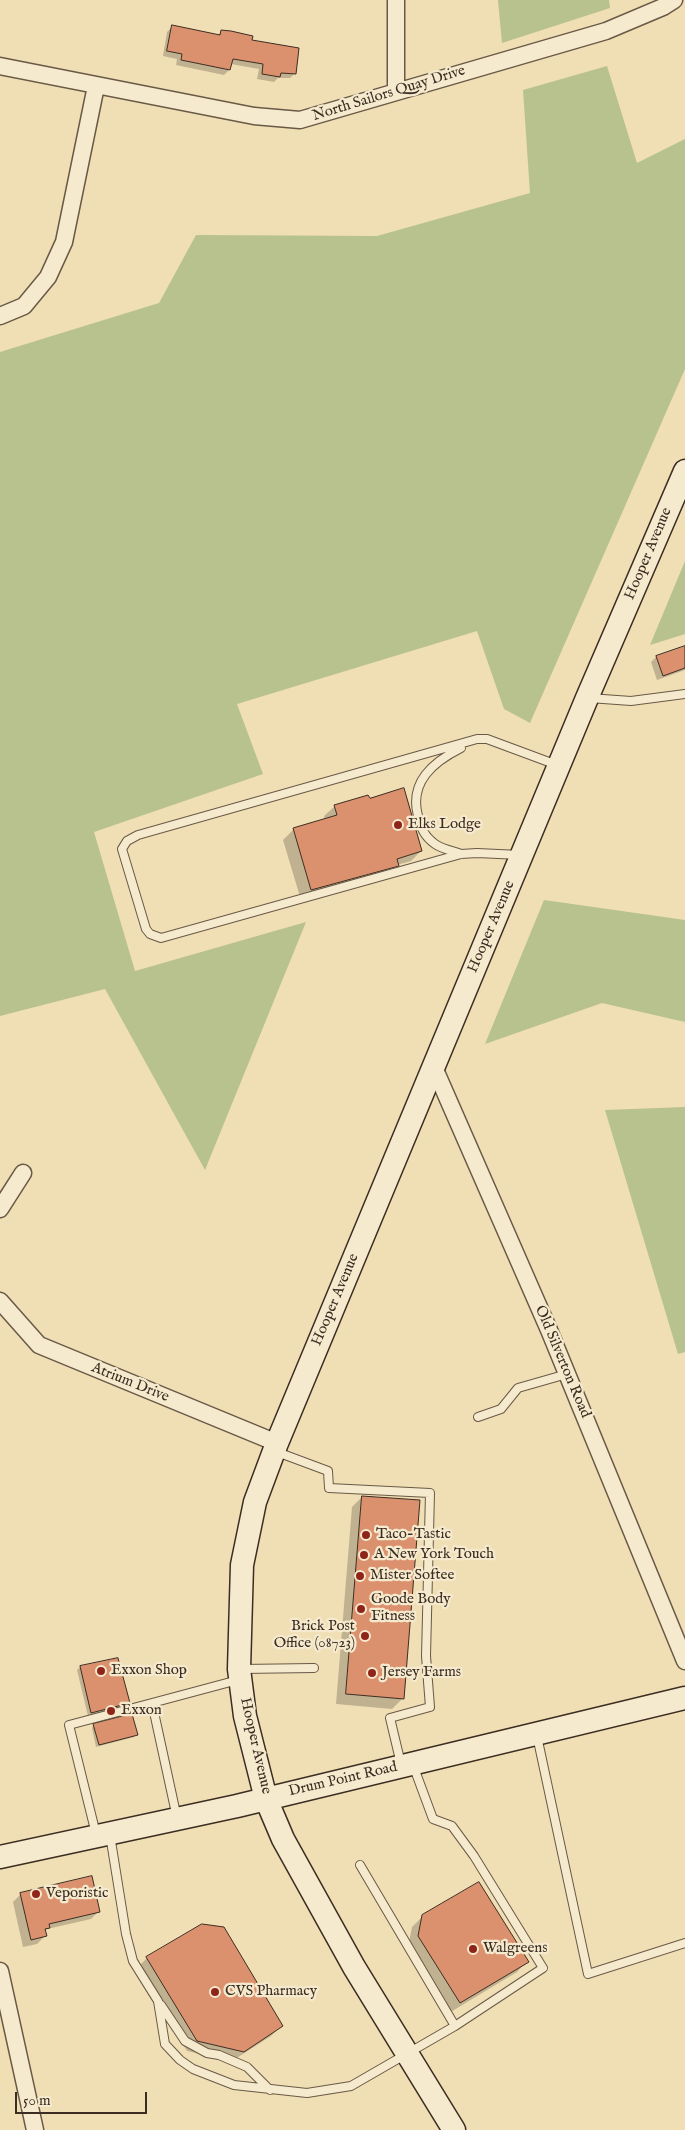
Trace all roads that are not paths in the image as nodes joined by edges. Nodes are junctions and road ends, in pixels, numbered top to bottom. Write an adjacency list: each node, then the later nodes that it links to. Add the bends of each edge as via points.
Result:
1 (396, 0): 5 (street)
2 (674, 0): 5 (street, North Sailors Quay Drive, via 606,32)
3 (0, 66): 4 (street, North Sailors Quay Drive)
4 (96, 86): 5 (street, North Sailors Quay Drive, via 254,116 300,120); 6 (street, via 64,242 48,277 24,306)
5 (396, 91)
6 (0, 316)
7 (685, 471): 9 (main road, Hooper Avenue)
8 (685, 694): 9 (lane, via 631,701)
9 (588, 698): 11 (main road, Hooper Avenue)
10 (477, 739): 11 (lane); 12 (lane, via 429,769 422,778 415,804 422,832 436,845); 12 (lane, via 138,835 127,841 122,850 146,929 161,938)
11 (560, 765): 13 (main road, Hooper Avenue)
12 (460, 854): 13 (lane)
13 (522, 855): 14 (main road, Hooper Avenue)
14 (434, 1065): 18 (street, Old Silverton Road); 20 (main road, Hooper Avenue)
15 (23, 1173): 16 (street)
16 (0, 1209)
17 (0, 1301): 20 (street, Atrium Drive, via 39,1345)
18 (568, 1374): 19 (lane, via 518,1388 502,1409); 21 (street, Old Silverton Road)
19 (478, 1417)
20 (275, 1447): 23 (main road, Hooper Avenue, via 255,1502 242,1565); 27 (lane, via 328,1471 329,1488 430,1493 426,1656 430,1707 390,1718)
21 (685, 1661)
22 (314, 1668): 23 (lane)
23 (239, 1675): 25 (lane); 28 (main road, Hooper Avenue, via 245,1716)
24 (685, 1698): 26 (main road, Drum Point Road)
25 (152, 1703): 29 (lane); 30 (lane, via 69,1725)
26 (536, 1734): 27 (main road, Drum Point Road); 33 (lane, via 588,1974)
27 (407, 1765): 28 (main road, Drum Point Road); 36 (lane, via 433,1820 452,1826 543,1968)
28 (266, 1798): 29 (main road, Drum Point Road); 37 (main road, Hooper Avenue, via 290,1852 354,1967)
29 (178, 1818): 30 (main road, Drum Point Road)
30 (104, 1834): 31 (main road, Drum Point Road); 35 (lane, via 133,1961)
31 (0, 1857)
32 (360, 1865): 36 (lane)
33 (685, 1943)
34 (0, 1971): 39 (street)
35 (158, 2001): 38 (lane, via 185,2041 207,2053 247,2067); 38 (lane, via 165,2044 180,2060 193,2069 234,2085)
36 (455, 2026): 37 (lane)
37 (408, 2054): 38 (lane, via 351,2086 307,2093); 40 (main road, Hooper Avenue)
38 (270, 2090)
39 (35, 2130)
40 (454, 2130)

